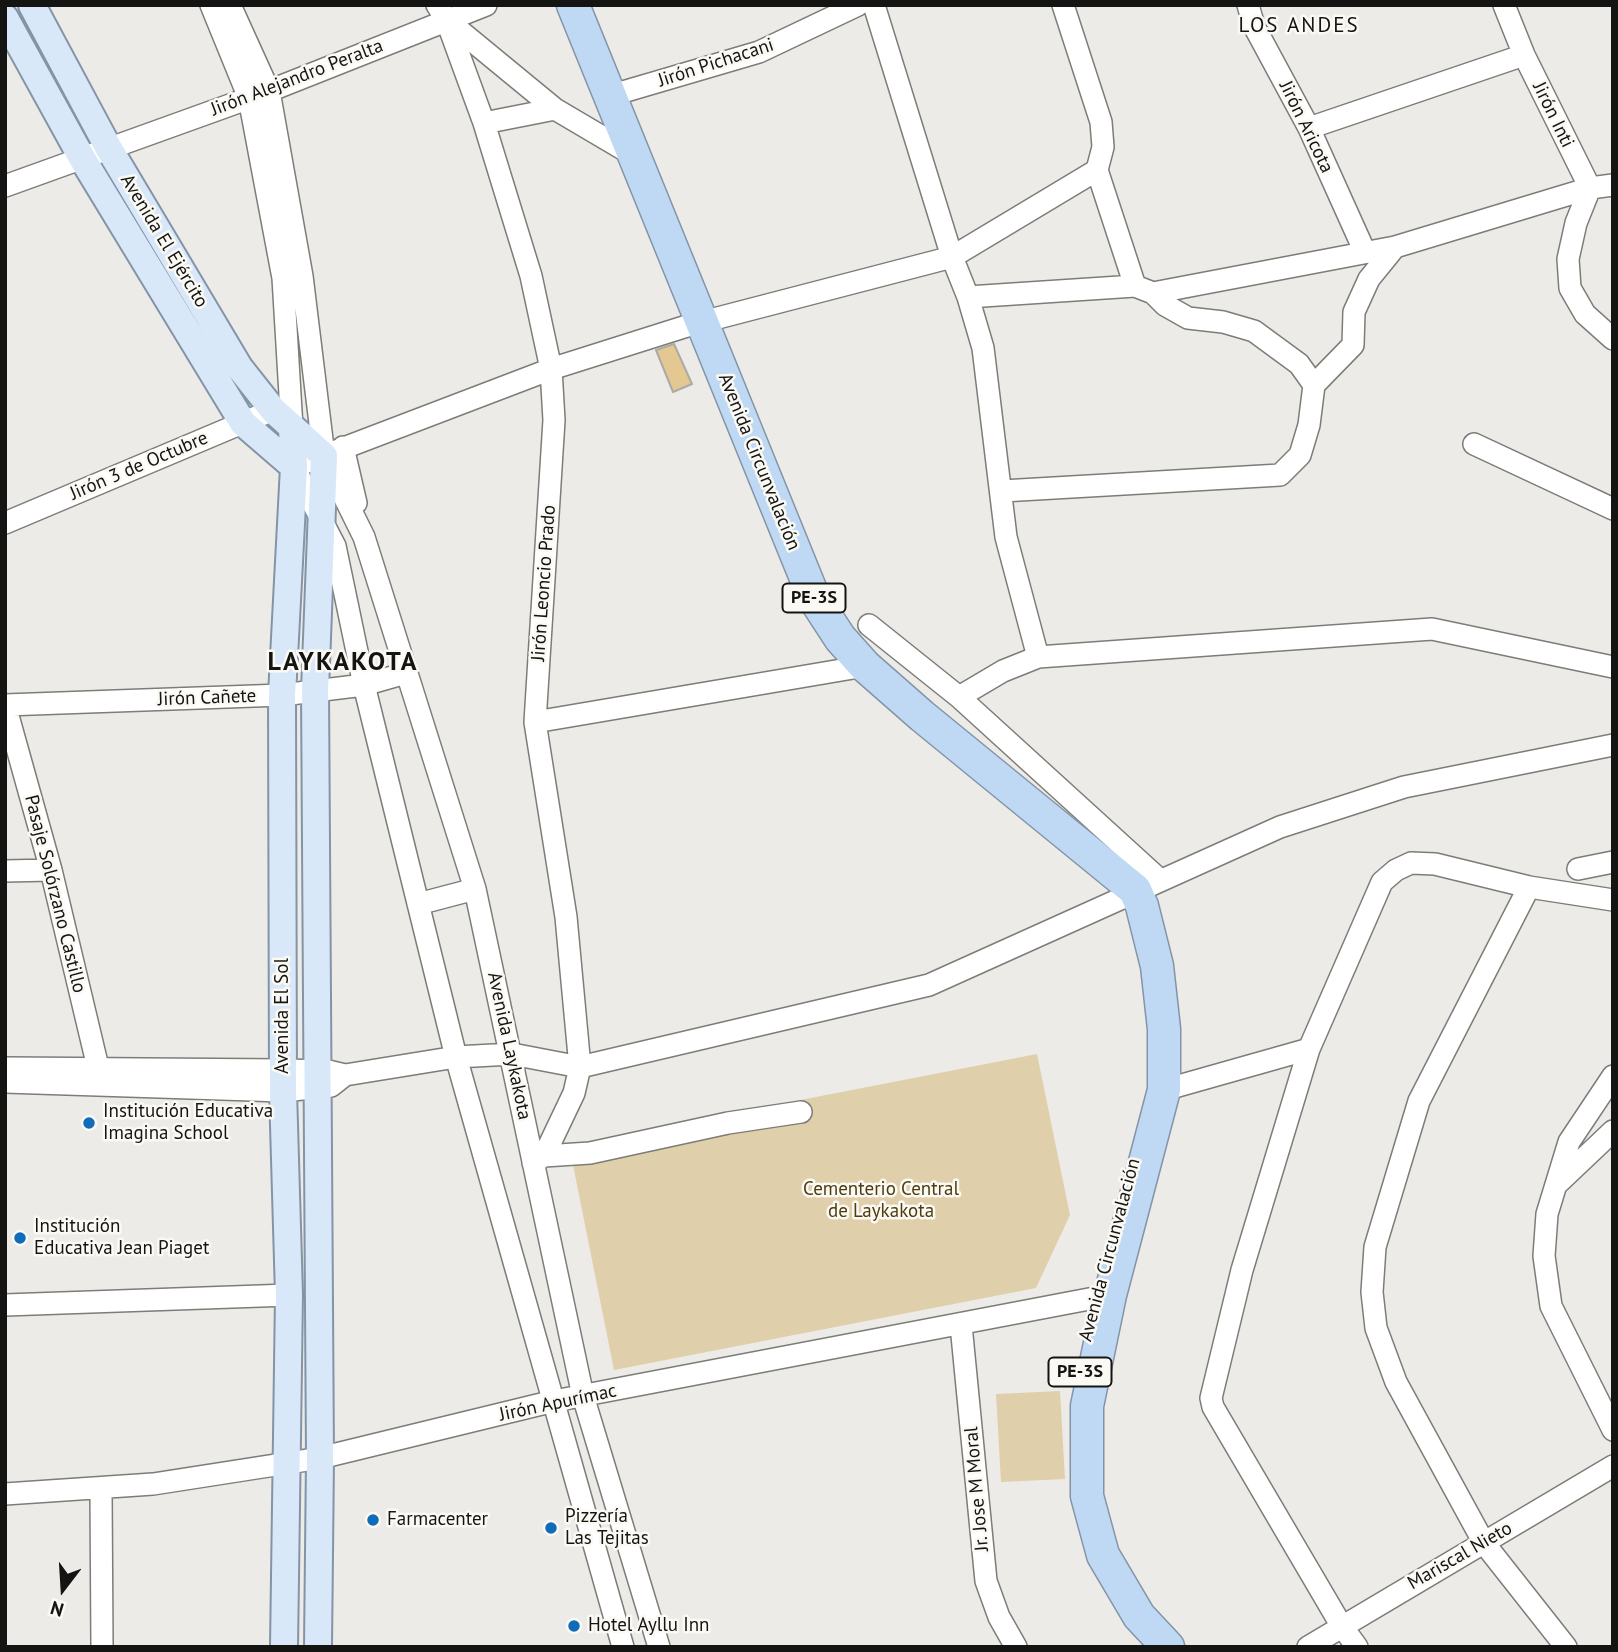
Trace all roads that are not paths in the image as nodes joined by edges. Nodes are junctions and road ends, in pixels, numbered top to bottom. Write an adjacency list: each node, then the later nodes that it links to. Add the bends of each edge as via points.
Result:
1 (32, 5): 19 (main road, Avenida El Ejército)
2 (211, 5): 14 (street)
3 (230, 5): 14 (street)
4 (486, 5): 11 (street, Jirón Alejandro Peralta)
5 (573, 5): 15 (highway, Avenida Circunvalación / PE-3S)
6 (858, 5): 15 (street, Jirón Pichacani, via 759,52)
7 (874, 5): 28 (street)
8 (1063, 5): 22 (street, via 1101,122 1103,148)
9 (1248, 5): 18 (street, Jirón Aricota, via 1254,26)
10 (1504, 5): 13 (street, Jirón Inti)
11 (442, 12): 14 (street, Jirón Alejandro Peralta); 16 (street); 17 (street, Jirón Leoncio Prado)
12 (5, 18): 21 (main road, Avenida El Ejército)
13 (1524, 55): 18 (street); 25 (street, Jirón Inti)
14 (259, 94): 19 (street, Jirón Alejandro Peralta); 29 (street)
15 (608, 96): 20 (highway, Avenida Circunvalación / PE-3S)
16 (555, 109): 17 (street); 20 (street)
17 (484, 123): 34 (street, Jirón Leoncio Prado, via 531,276)
18 (1309, 128): 27 (street, Jirón Aricota)
19 (108, 147): 21 (street, Jirón Alejandro Peralta); 36 (main road, Avenida El Ejército, via 239,367)
20 (633, 155): 32 (highway, Avenida Circunvalación / PE-3S)
21 (82, 158): 24 (street, Jirón Alejandro Peralta); 37 (main road, Avenida El Ejército)
22 (1097, 170): 28 (street); 30 (street)
23 (1613, 185): 25 (street)
24 (5, 186)
25 (1590, 188): 26 (street); 33 (street, via 1568,259 1570,288 1585,314)
26 (1395, 247): 27 (street); 35 (street, via 1369,279 1354,312 1353,345)
27 (1364, 250): 30 (street)
28 (952, 257): 31 (street); 32 (street)
29 (292, 277): 36 (street); 39 (street, Avenida Laykakota)
30 (1144, 289): 31 (street); 35 (street, via 1188,318 1254,331 1299,364)
31 (968, 297): 41 (street, via 983,348)
32 (702, 322): 34 (street); 47 (highway, Avenida Circunvalación / PE-3S, via 814,598)
33 (1613, 339)
34 (551, 369): 39 (street); 55 (street, Jirón Leoncio Prado, via 554,420)
35 (1314, 385): 41 (street, via 1300,455 1280,475)
36 (282, 419): 37 (street, Jirón 3 de Octubre); 39 (main road, Avenida El Ejército); 40 (main road, Avenida El Sol)
37 (243, 423): 40 (main road, Avenida El Ejército); 44 (street, Jirón 3 de Octubre)
38 (1474, 444): 42 (street)
39 (334, 452): 40 (street); 43 (main road, Avenida El Sol); 49 (street, Avenida Laykakota)
40 (294, 467): 43 (street); 52 (main road, Avenida El Sol)
41 (1002, 491): 46 (street, via 1006,537)
42 (1613, 509)
43 (319, 515): 50 (street, via 335,546); 51 (main road, Avenida El Sol)
44 (5, 523)
45 (869, 625): 53 (street)
46 (1038, 657): 48 (street, via 1432,629); 53 (street, via 1003,671)
47 (865, 666): 55 (street); 61 (highway, Avenida Circunvalación / PE-3S, via 932,725)
48 (1613, 667)
49 (406, 673): 50 (street, Jirón Cañete); 63 (street, Avenida Laykakota)
50 (364, 685): 51 (street, Jirón Cañete); 65 (street)
51 (315, 690): 52 (street, Jirón Cañete); 73 (main road, Avenida El Sol)
52 (282, 695): 54 (street, Jirón Cañete); 74 (main road, Avenida El Sol)
53 (959, 698): 61 (street)
54 (5, 705): 59 (street, Pasaje Solórzano Castillo)
55 (535, 722): 69 (street, Jirón Leoncio Prado, via 566,917)
56 (1613, 745): 61 (street, via 1404,787 1280,827)
57 (1613, 862): 58 (street)
58 (1578, 869)
59 (51, 870): 60 (street); 71 (street, Pasaje Solórzano Castillo)
60 (5, 871)
61 (1147, 885): 69 (street, via 929,985); 76 (highway, Avenida Circunvalación / PE-3S, via 1142,906 1157,966)
62 (1529, 887): 64 (street); 66 (street, via 1434,864 1412,863 1396,870 1382,882); 93 (street, via 1419,1101 1375,1247 1372,1292 1376,1328 1396,1382)
63 (475, 889): 65 (street); 67 (street, Avenida Laykakota)
64 (1613, 900)
65 (418, 904): 68 (street)
66 (1309, 1049): 76 (street); 94 (street, via 1242,1270 1211,1398)
67 (512, 1054): 68 (street); 69 (street); 79 (street, Avenida Laykakota)
68 (456, 1057): 73 (street, via 345,1075 331,1086); 86 (street)
69 (580, 1067): 79 (street, Jirón Leoncio Prado, via 574,1093)
70 (5, 1068): 71 (street)
71 (100, 1076): 74 (street); 75 (street)
72 (1613, 1076): 80 (street, via 1569,1142)
73 (317, 1080): 74 (street); 88 (main road, Avenida El Sol)
74 (284, 1081): 81 (main road, Avenida El Sol)
75 (5, 1082)
76 (1164, 1090): 82 (highway, Avenida Circunvalación / PE-3S, via 1135,1152)
77 (801, 1112): 79 (street)
78 (1612, 1134): 80 (street)
79 (538, 1159): 85 (street, Avenida Laykakota)
80 (1554, 1187): 87 (street, via 1544,1256 1551,1306)
81 (289, 1295): 83 (street); 89 (main road, Avenida El Sol)
82 (1102, 1296): 84 (street, Jirón Apurímac); 101 (highway, Avenida Circunvalación / PE-3S, via 1069,1430 1070,1491 1088,1560 1127,1626); 102 (highway, Avenida Circunvalación / PE-3S, via 1087,1406 1087,1496 1103,1555 1139,1616)
83 (5, 1305)
84 (961, 1325): 85 (street, Jirón Apurímac); 100 (street, Jr. Jose M Moral, via 986,1581)
85 (583, 1396): 86 (street, Jirón Apurímac); 99 (street, Avenida Laykakota)
86 (554, 1401): 88 (street, Jirón Apurímac); 98 (street)
87 (1613, 1430)
88 (320, 1458): 89 (street, Jirón Apurímac); 97 (main road, Avenida El Sol)
89 (285, 1462): 91 (street, Jirón Apurímac); 96 (main road, Avenida El Sol)
90 (1613, 1466): 93 (street, Mariscal Nieto)
91 (101, 1490): 92 (street, Jirón Apurímac); 95 (street)
92 (5, 1494)
93 (1484, 1543): 94 (street, Mariscal Nieto); 105 (street)
94 (1341, 1626): 103 (street, Mariscal Nieto); 104 (street)
95 (102, 1647)
96 (284, 1647)
97 (318, 1647)
98 (622, 1647)
99 (659, 1647)
100 (1016, 1647)
101 (1146, 1647)
102 (1168, 1647)
103 (1308, 1647)
104 (1357, 1647)
105 (1566, 1647)

